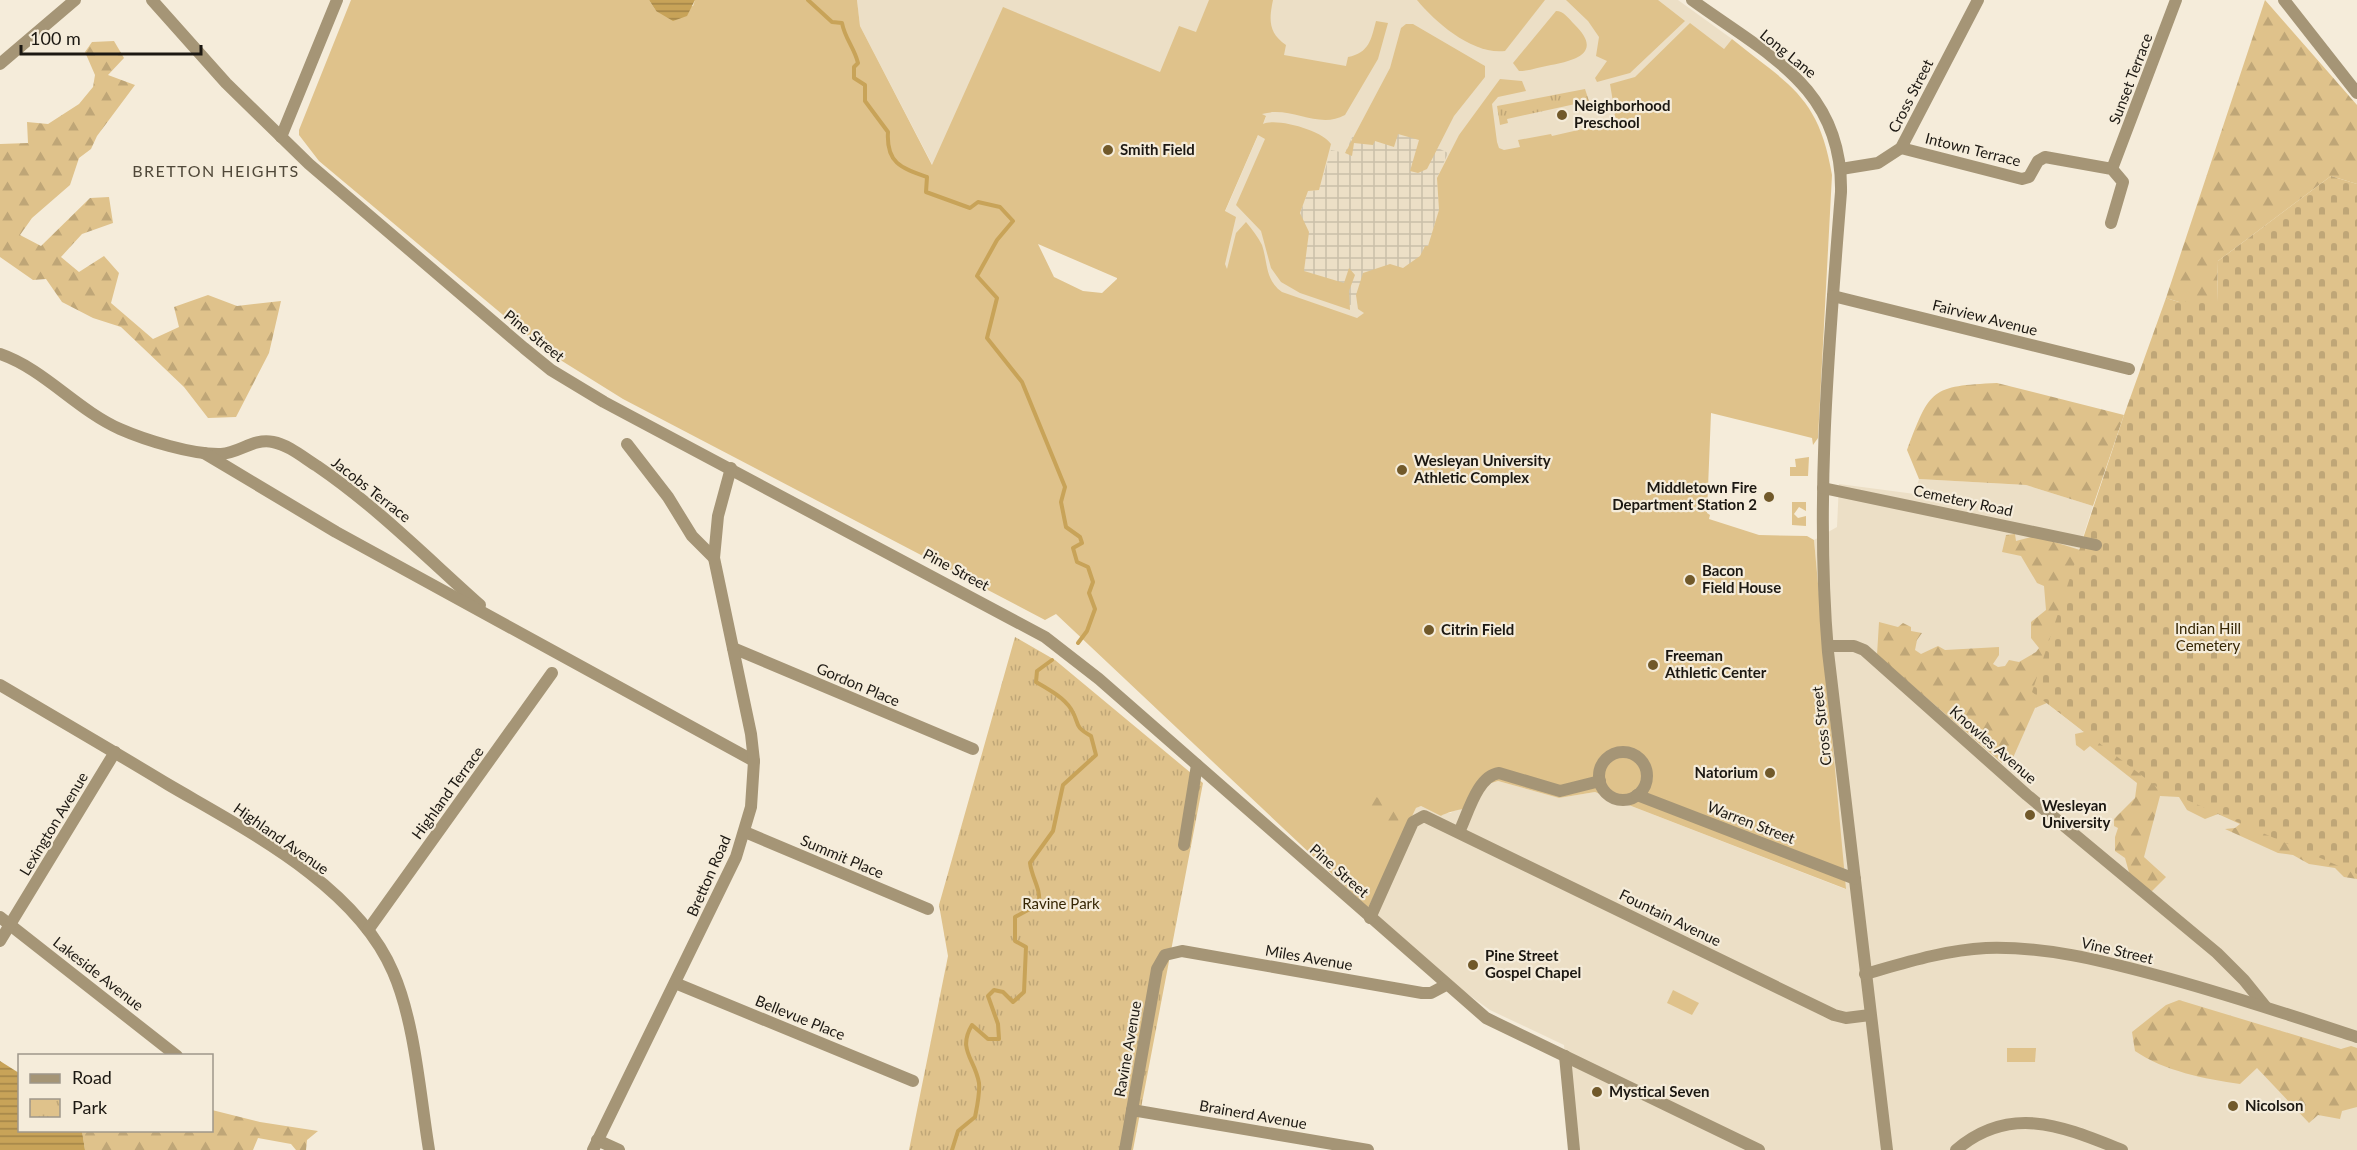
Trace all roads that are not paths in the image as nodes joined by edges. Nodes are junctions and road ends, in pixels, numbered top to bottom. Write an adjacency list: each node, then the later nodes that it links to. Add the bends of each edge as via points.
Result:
1 (75, 0): 8 (street)
2 (152, 0): 10 (street, Pine Street, via 226,83)
3 (337, 0): 10 (street)
4 (1692, 0): 12 (street, Long Lane, via 1785,68 1810,92 1831,128)
5 (1978, 0): 11 (street, Cross Street)
6 (2176, 0): 13 (street, Sunset Terrace)
7 (2284, 0): 9 (street)
8 (0, 64)
9 (2357, 93)
10 (281, 137): 20 (street, Pine Street, via 551,370)
11 (1901, 148): 12 (street, Cross Street, via 1878,163); 13 (street, Intown Terrace, via 2022,178 2029,177 2045,157)
12 (1841, 169): 15 (street, Long Lane)
13 (2112, 169): 14 (street, via 2123,183)
14 (2111, 224)
15 (1833, 296): 17 (street, Fairview Avenue); 21 (street, Cross Street)
16 (0, 354): 19 (street, Jacobs Terrace, via 20,363 101,419 136,435)
17 (2129, 369)
18 (627, 444): 23 (street, via 692,536)
19 (204, 453): 24 (street, Jacobs Terrace, via 336,532); 24 (street, Jacobs Terrace, via 231,452 264,440 285,446 366,502)
20 (731, 468): 23 (street, Bretton Road, via 718,516); 32 (street, Pine Street, via 1045,637)
21 (1823, 488): 22 (street, Cemetery Road); 25 (street, Cross Street, via 1821,548)
22 (2096, 544)
23 (714, 558): 26 (street, Bretton Road)
24 (497, 619): 31 (street, Jacobs Terrace)
25 (1828, 646): 38 (street, Cross Street); 48 (street, Knowles Avenue, via 1864,650 2027,795 2217,953)
26 (732, 648): 29 (street, Gordon Place); 31 (street, Bretton Road)
27 (552, 673): 42 (street, Highland Terrace)
28 (0, 685): 30 (street, Highland Avenue)
29 (973, 749)
30 (115, 752): 41 (street, Lexington Avenue); 42 (street, Highland Avenue, via 278,851 317,881)
31 (754, 761): 35 (street, Bretton Road)
32 (1197, 765): 37 (street); 40 (street, Pine Street)
33 (1600, 781): 34 (street, Warren Street, via 1614,798); 34 (street, via 1602,767 1610,756 1629,753 1641,759 1647,772 1645,785); 36 (street, via 1560,791 1493,774 1483,782)
34 (1636, 795): 38 (street, Warren Street)
35 (745, 832): 39 (street, Summit Place); 46 (street, Bretton Road)
36 (1459, 832): 40 (street, Fountain Avenue, via 1427,817 1416,818); 49 (street, Fountain Avenue, via 1834,1015)
37 (1185, 845)
38 (1855, 879): 45 (street, Cross Street)
39 (928, 909)
40 (1370, 918): 47 (street, Pine Street)
41 (5, 920): 43 (street, Lexington Avenue); 51 (street, Lakeside Avenue)
42 (368, 930): 56 (street, Highland Avenue, via 393,971 402,997)
43 (0, 941)
44 (1165, 955): 47 (street, Miles Avenue, via 1182,951 1422,993); 54 (street, Ravine Avenue, via 1157,969)
45 (1865, 974): 48 (street, Vine Street, via 1951,952 2037,949 2123,966); 49 (street, Cross Street)
46 (675, 983): 53 (street, Bellevue Place); 55 (street, Bretton Road)
47 (1446, 985): 52 (street, Pine Street, via 1486,1018)
48 (2265, 1006): 50 (street, Vine Street)
49 (1870, 1015): 62 (street, Cross Street)
50 (2357, 1037)
51 (174, 1054)
52 (1565, 1056): 60 (street); 61 (street, Pine Street)
53 (913, 1081)
54 (1132, 1110): 58 (street, Ravine Avenue); 59 (street, Brainerd Avenue)
55 (595, 1145): 57 (street)
56 (429, 1150)
57 (619, 1150)
58 (1125, 1150)
59 (1368, 1150)
60 (1574, 1150)
61 (1759, 1150)
62 (1887, 1150)
63 (1956, 1150): 64 (street, via 1990,1128 2040,1123 2074,1131)
64 (2122, 1150)

